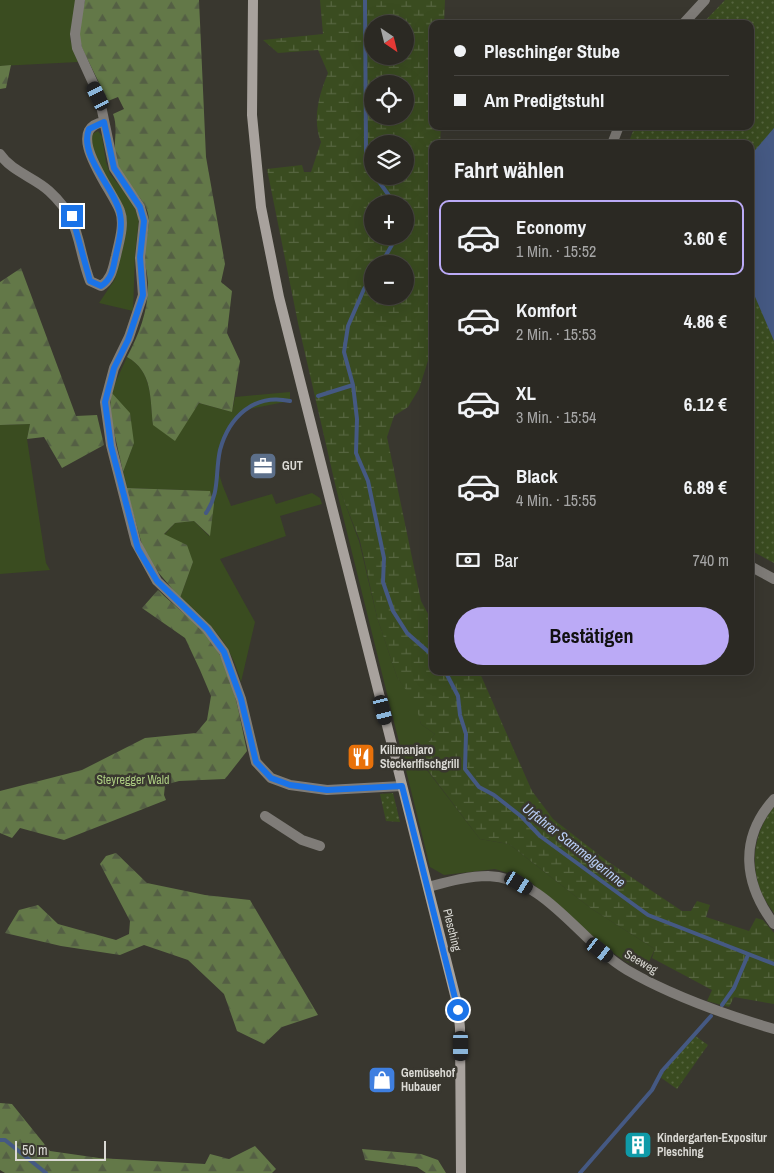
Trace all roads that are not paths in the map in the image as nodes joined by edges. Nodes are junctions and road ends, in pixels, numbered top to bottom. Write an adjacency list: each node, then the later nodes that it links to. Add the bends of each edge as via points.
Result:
1 (80, 0): 5 (street, via 75,34 77,48 98,96)
2 (254, 0): 9 (main road, Plesching, via 251,97 261,207 294,362)
3 (705, 0): 4 (street)
4 (687, 20)
5 (104, 122): 6 (street, via 89,129 86,135 89,150 120,211 121,226 112,271 101,286 90,281 72,216 47,189 15,169); 9 (street, via 114,168 140,207 144,221 140,257 143,295 128,340 114,368 105,402 111,446 136,543 157,581 207,629 224,652 241,699 256,762 271,778 290,785 327,790)
6 (0, 154)
7 (754, 568): 8 (street)
8 (774, 579)
9 (402, 786): 13 (main road, Plesching)
10 (774, 799): 14 (street, via 758,821 749,848 749,868 755,894)
11 (265, 816): 12 (street, via 302,840)
12 (320, 846)
13 (428, 887): 15 (street, Seeweg, via 486,876 519,883 536,893 588,941 624,968 718,1012); 16 (main road, Plesching, via 460,1028)
14 (774, 924)
15 (774, 1028)
16 (461, 1173)

